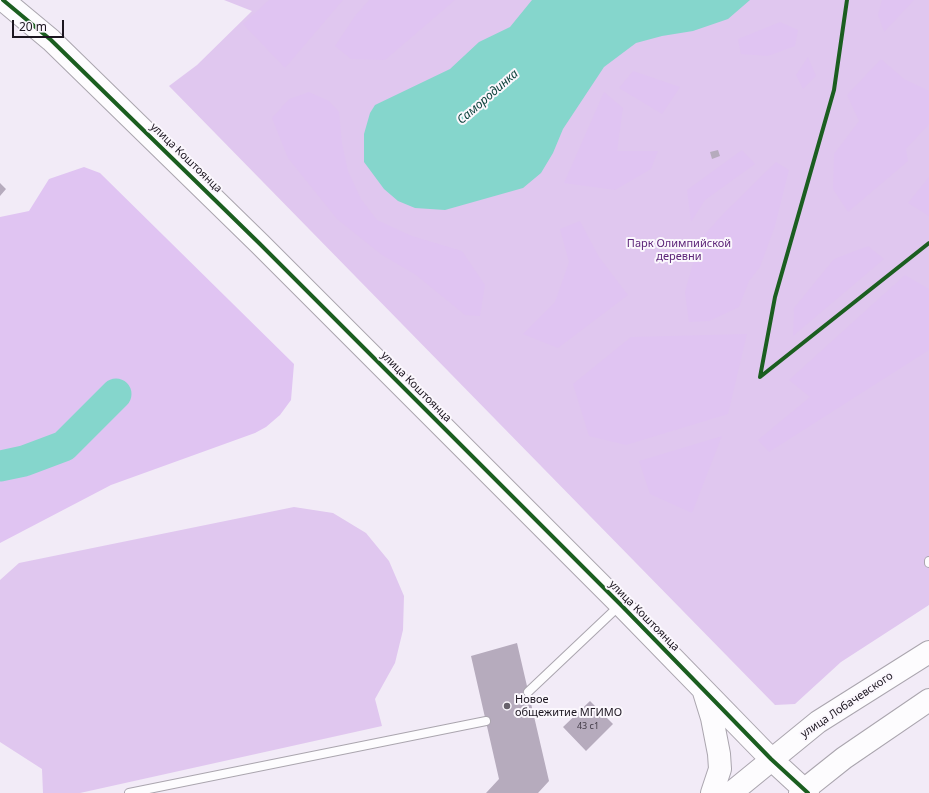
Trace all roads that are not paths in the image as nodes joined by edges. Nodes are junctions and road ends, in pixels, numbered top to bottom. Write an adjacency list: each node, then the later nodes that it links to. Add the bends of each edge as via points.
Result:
1 (3, 0): 2 (street, улица Коштоянца, via 51,40 115,101)
2 (621, 605): 4 (street, улица Коштоянца); 5 (lane)
3 (929, 652): 8 (street, улица Лобачевского, via 818,722)
4 (703, 689): 8 (street, улица Коштоянца); 11 (street, via 719,754 720,769)
5 (528, 692)
6 (929, 700): 9 (street, via 844,758)
7 (486, 720): 10 (lane)
8 (771, 759): 9 (street, улица Коштоянца); 12 (street, улица Лобачевского)
9 (804, 792)
10 (129, 793)
11 (712, 793)
12 (731, 793)

